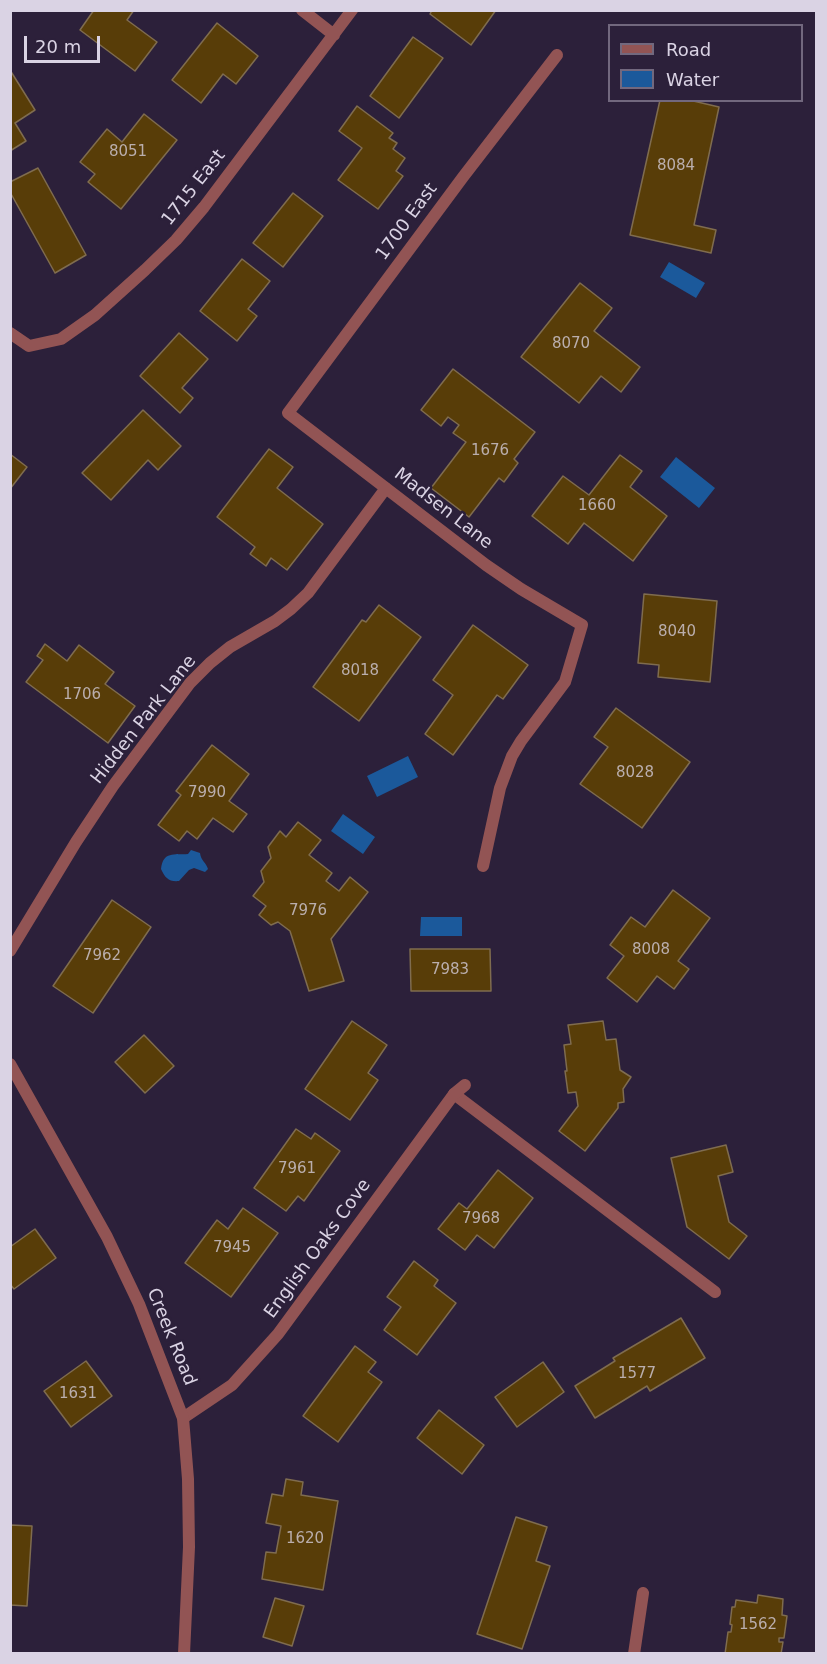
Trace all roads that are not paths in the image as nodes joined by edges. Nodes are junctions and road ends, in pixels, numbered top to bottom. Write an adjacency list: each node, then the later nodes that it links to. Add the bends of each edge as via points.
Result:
1 (302, 10): 3 (street)
2 (352, 10): 3 (street, 1715 East)
3 (334, 35): 5 (street, 1715 East, via 204,207 146,270 61,339 29,346)
4 (556, 55): 6 (street, 1700 East)
5 (10, 333)
6 (288, 413): 7 (street, Madsen Lane)
7 (386, 488): 8 (street, Madsen Lane, via 486,565 582,625 565,682 512,756 500,788); 9 (street, Hidden Park Lane, via 308,593 275,621 210,663 190,683 113,786)
8 (483, 866)
9 (10, 951)
10 (10, 1064): 14 (street, Creek Road, via 107,1237 139,1304)
11 (465, 1084): 12 (street, English Oaks Cove)
12 (454, 1094): 13 (street); 14 (street, English Oaks Cove, via 278,1334 232,1385)
13 (715, 1292)
14 (183, 1418): 16 (street, Creek Road, via 189,1548)
15 (643, 1593): 17 (street)
16 (184, 1653)
17 (634, 1653)

